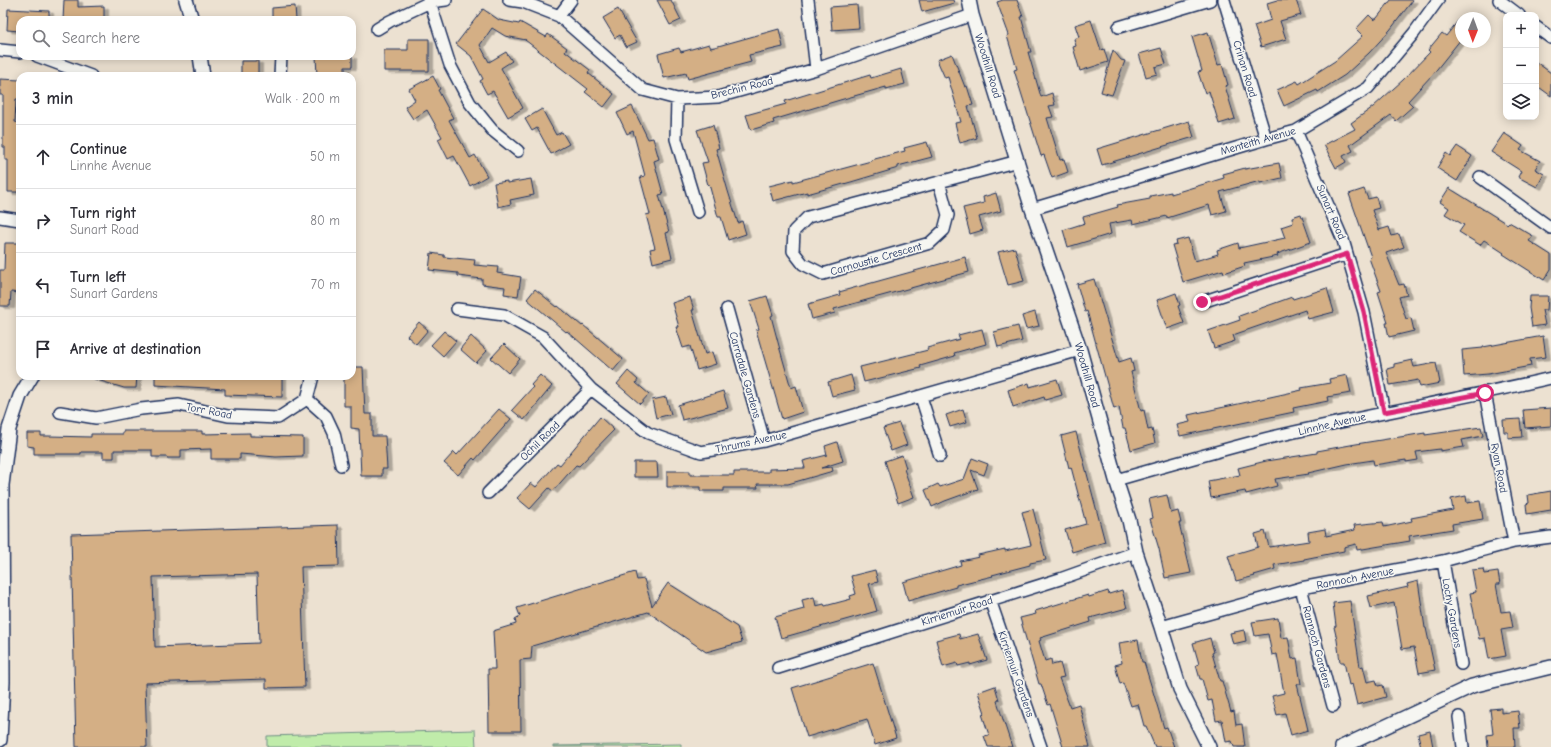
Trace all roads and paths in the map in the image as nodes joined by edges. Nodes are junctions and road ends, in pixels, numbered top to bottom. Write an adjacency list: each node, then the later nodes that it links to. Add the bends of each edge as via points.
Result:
1 (186, 0): 14 (street)
2 (446, 0): 11 (street)
3 (509, 0): 15 (street, Brechin Road, via 523,2)
4 (572, 0): 15 (street)
5 (808, 0): 25 (street)
6 (969, 0): 13 (street, Woodhill Road)
7 (1210, 0): 16 (street)
8 (1224, 0): 31 (street, Crinan Road)
9 (1438, 0): 30 (street, Menteith Avenue, via 1368,88)
10 (1499, 0): 12 (street)
11 (430, 2): 17 (street); 32 (street, via 450,65 470,104 492,130)
12 (1515, 12)
13 (972, 15): 25 (street, Brechin Road); 33 (street, Woodhill Road)
14 (191, 16)
15 (559, 16): 29 (street, Brechin Road, via 643,90)
16 (1119, 27)
17 (377, 29)
18 (1539, 29): 19 (street)
19 (1551, 38)
20 (0, 50): 21 (street)
21 (16, 52)
22 (48, 60): 26 (street)
23 (201, 60): 27 (street)
24 (281, 60): 28 (street)
25 (816, 69): 29 (street, Brechin Road, via 718,97)
26 (80, 72)
27 (202, 72)
28 (280, 72)
29 (677, 99): 37 (street, via 676,139)
30 (1296, 132): 31 (street, Menteith Avenue); 41 (street, Sunart Road)
31 (1266, 138): 36 (street, Menteith Avenue)
32 (518, 151)
33 (1018, 161): 35 (street, Carnoustie Crescent); 36 (street, Woodhill Road)
34 (1480, 177): 40 (street)
35 (939, 182): 35 (street, Carnoustie Crescent, via 808,217 794,231 793,251 803,264 823,274 930,243 944,230 948,215)
36 (1032, 209): 45 (street, Woodhill Road)
37 (698, 212)
38 (0, 217): 39 (street)
39 (16, 219)
40 (1551, 228)
41 (1347, 254): 42 (street); 54 (street, Sunart Road, via 1364,312)
42 (1202, 302)
43 (457, 309): 49 (street, Thrums Avenue, via 504,315 543,337)
44 (727, 309): 55 (street, Carradale Gardens)
45 (1080, 350): 51 (street, Thrums Avenue); 58 (street, Woodhill Road)
46 (1551, 378): 50 (street, Linnhe Avenue)
47 (30, 380): 70 (street, via 20,396 9,429 2,485)
48 (312, 380): 52 (street)
49 (592, 389): 55 (street, Thrums Avenue, via 648,433 701,452); 59 (street, Ochil Road)
50 (1485, 393): 54 (street, Linnhe Avenue); 61 (street, Ryan Road)
51 (921, 397): 55 (street, Thrums Avenue); 56 (street)
52 (307, 400): 53 (street, Torr Road, via 278,418 228,416 178,405 96,418); 57 (street, via 326,416 334,433)
53 (60, 412)
54 (1384, 412): 58 (street, Linnhe Avenue, via 1264,439)
55 (764, 441)
56 (940, 456)
57 (342, 465)
58 (1116, 480): 62 (street, Woodhill Road)
59 (488, 493)
60 (1551, 537): 61 (street, Rannoch Avenue)
61 (1514, 542): 63 (street, Rannoch Avenue)
62 (1136, 552): 65 (street, Kirriemuir Road); 66 (street, Woodhill Road)
63 (1443, 561): 64 (street, Rannoch Avenue); 67 (street, Lochy Gardens)
64 (1301, 588): 66 (street, Rannoch Avenue); 71 (street, Rannoch Gardens)
65 (990, 600): 69 (street, Kirriemuir Road); 74 (street, Kirriemuir Gardens)
66 (1162, 627): 75 (street, Woodhill Road, via 1180,689)
67 (1461, 664)
68 (1551, 667): 76 (street, via 1472,686)
69 (778, 668)
70 (1, 683): 73 (street)
71 (1333, 706)
72 (1459, 717): 77 (street)
73 (0, 740)
74 (1041, 747)
75 (1209, 747)
76 (1342, 747)
77 (1463, 747)

